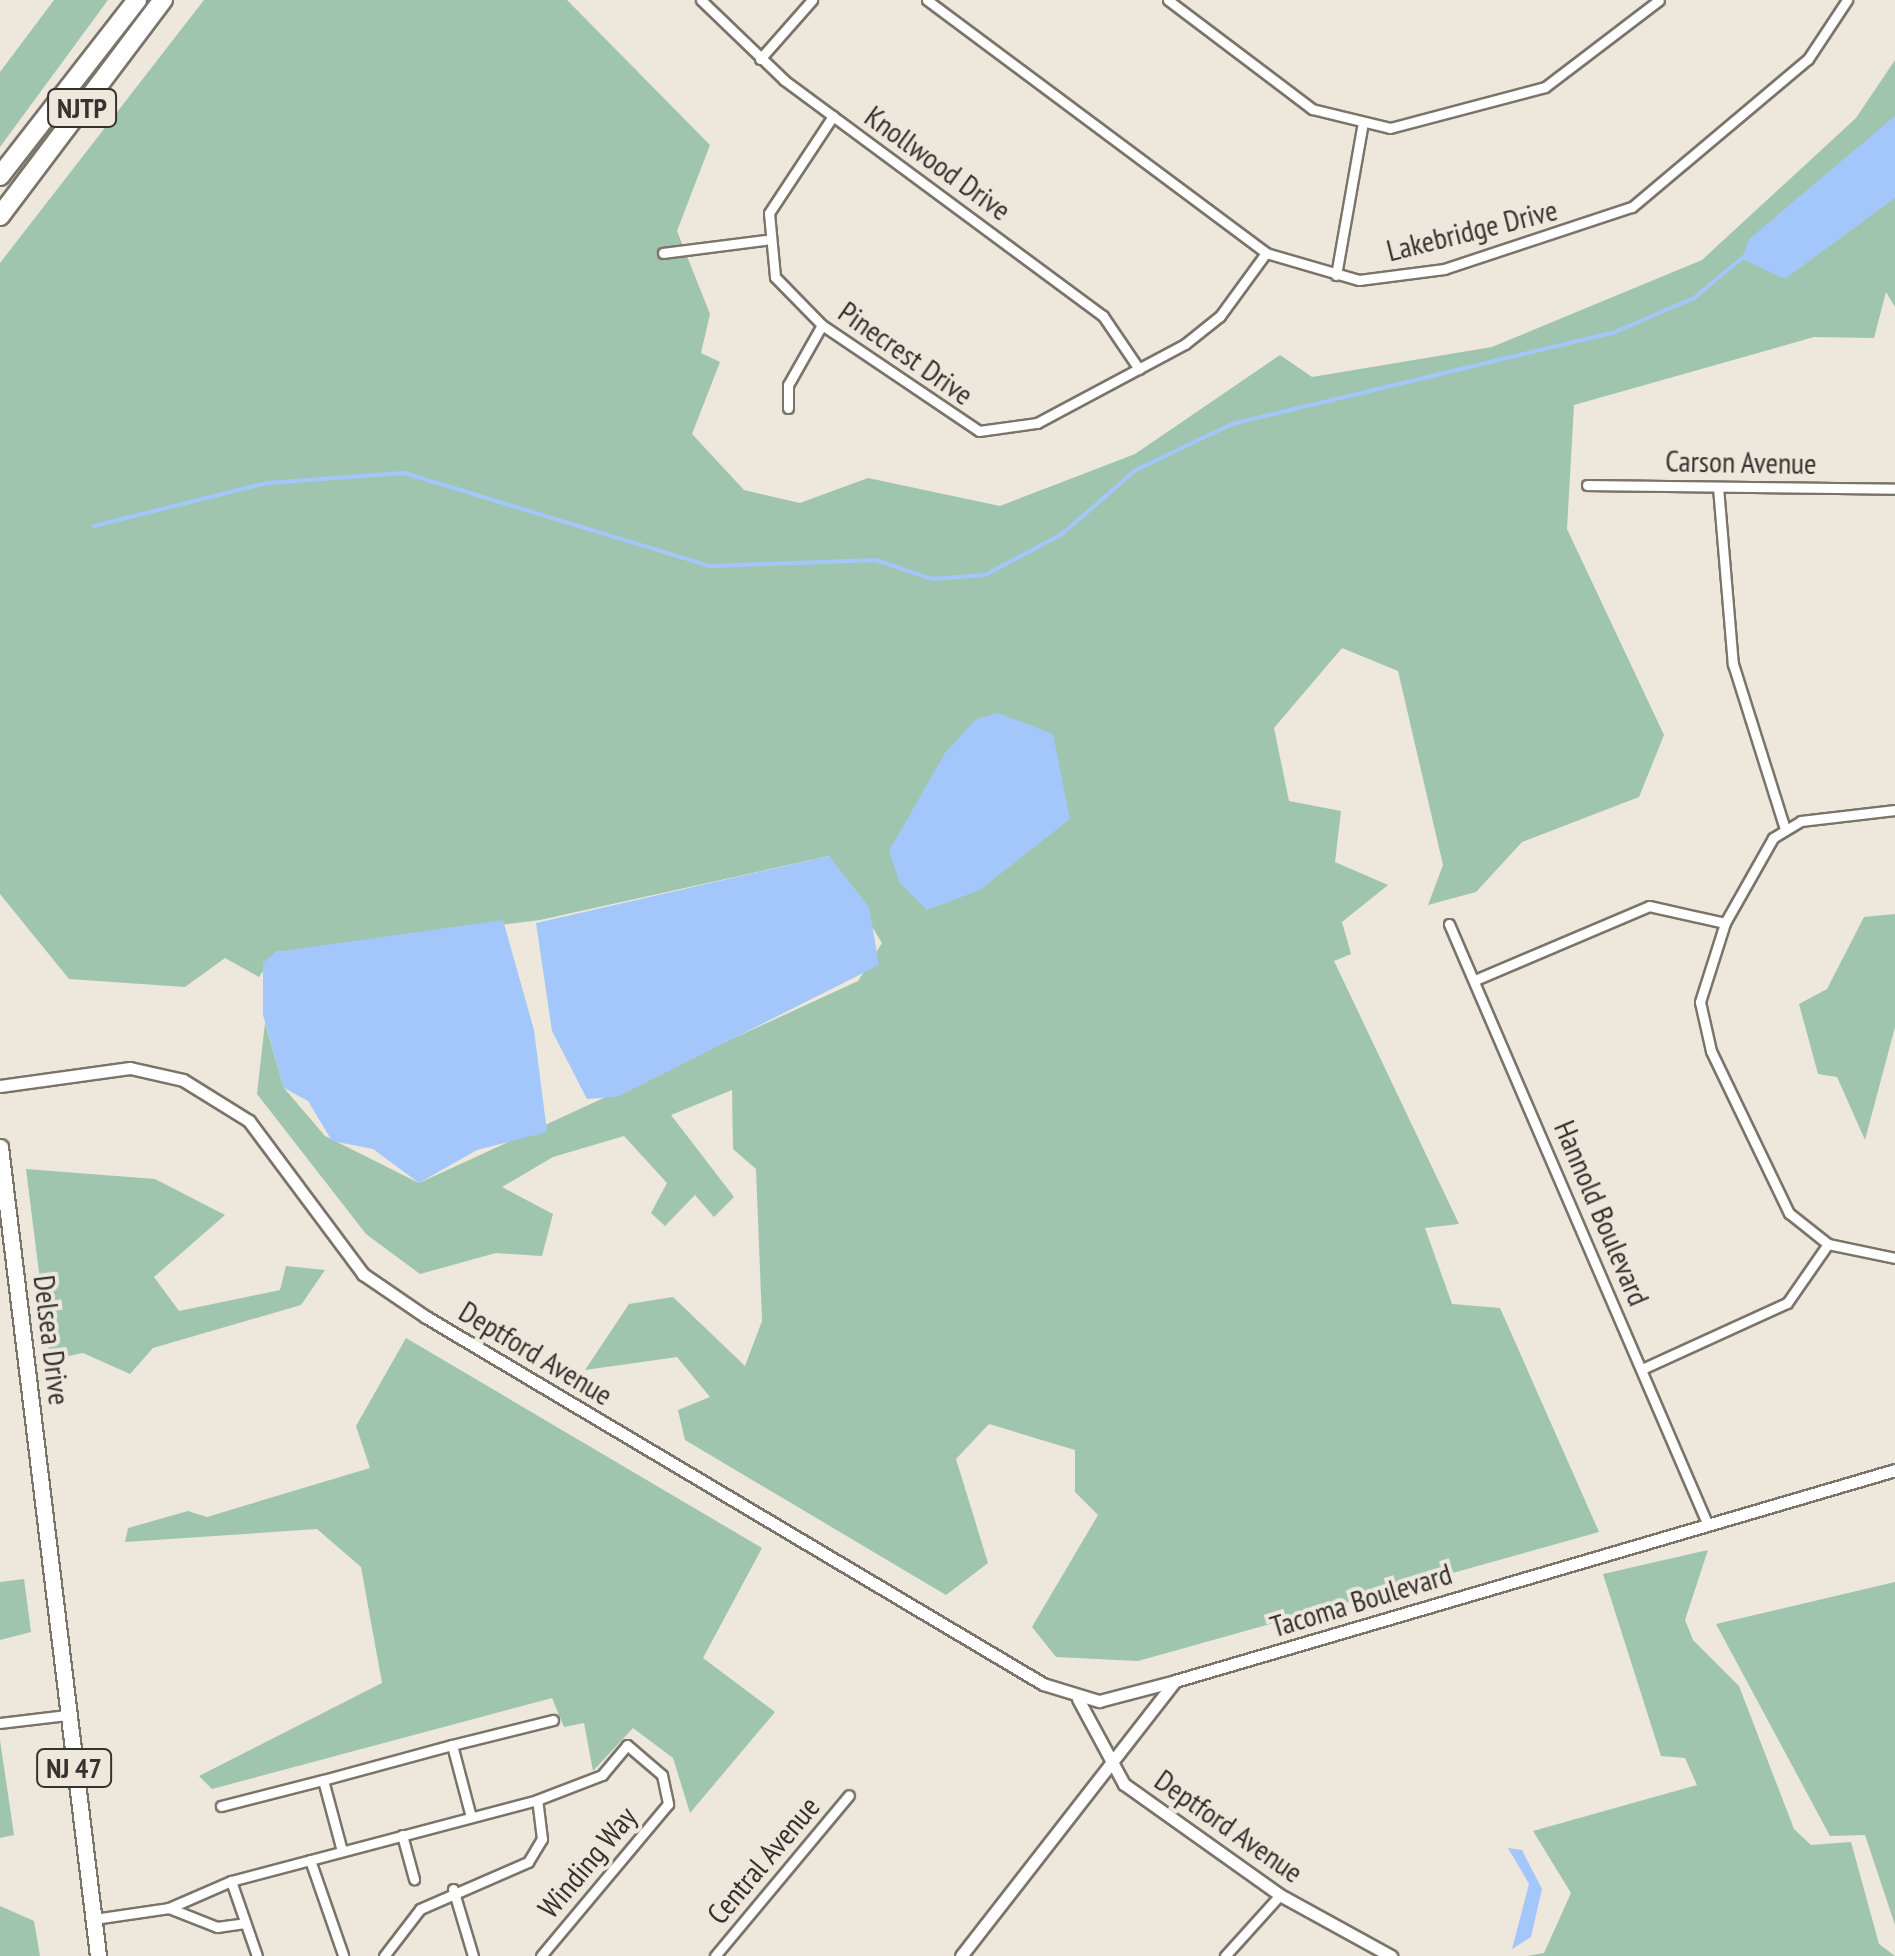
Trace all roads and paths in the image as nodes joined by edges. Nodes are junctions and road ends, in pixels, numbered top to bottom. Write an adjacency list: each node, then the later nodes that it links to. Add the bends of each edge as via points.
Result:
1 (137, 0): 12 (highway, NJTP)
2 (163, 0): 13 (highway, NJTP)
3 (701, 0): 9 (street, Knollwood Drive)
4 (812, 0): 9 (street)
5 (927, 0): 16 (street, Lakebridge Drive)
6 (1168, 0): 11 (street, via 1312,109)
7 (1660, 0): 11 (street, via 1545,87 1438,122)
8 (1847, 0): 17 (street, Lakebridge Drive, via 1808,60 1632,206 1408,278)
9 (760, 58): 10 (street, Knollwood Drive)
10 (833, 116): 14 (street, via 778,190); 19 (street, Knollwood Drive, via 1103,316)
11 (1362, 127): 17 (street)
12 (0, 176)
13 (0, 216)
14 (765, 240): 15 (street); 18 (street, Pinecrest Drive, via 775,278)
15 (663, 253)
16 (1266, 253): 17 (street, Lakebridge Drive); 19 (street, Pinecrest Drive, via 1212,324)
17 (1336, 275)
18 (822, 325): 19 (street, Pinecrest Drive, via 952,420 996,434 1037,424); 20 (street, via 788,385)
19 (1140, 369)
20 (788, 408)
21 (1587, 485): 22 (street, Carson Avenue)
22 (1718, 487): 23 (street, Carson Avenue); 25 (street, via 1734,664)
23 (1895, 488)
24 (1895, 810): 25 (street)
25 (1785, 829): 26 (street)
26 (1725, 922): 28 (street, via 1650,906); 31 (street, via 1702,976 1711,1051 1772,1190)
27 (1448, 924): 28 (street, Hannold Boulevard)
28 (1475, 980): 33 (street, Hannold Boulevard)
29 (0, 1086): 37 (street, Deptford Avenue, via 130,1068 202,1090 280,1154 366,1277)
30 (0, 1148): 38 (main road, Delsea Drive / NJ 47)
31 (1828, 1244): 32 (street); 33 (street, via 1787,1303)
32 (1895, 1258)
33 (1642, 1369): 35 (street, Hannold Boulevard)
34 (1895, 1470): 35 (street, Tacoma Boulevard)
35 (1706, 1523): 36 (street, Tacoma Boulevard)
36 (1174, 1682): 37 (street); 42 (street)
37 (1078, 1699): 42 (street, Deptford Avenue)
38 (67, 1714): 40 (street); 56 (main road, Delsea Drive / NJ 47)
39 (552, 1720): 41 (street)
40 (0, 1723)
41 (452, 1746): 43 (street); 47 (street)
42 (1115, 1764): 54 (street, Deptford Avenue, via 1124,1784); 65 (street)
43 (323, 1780): 46 (street); 49 (street)
44 (849, 1795): 64 (street, Central Avenue)
45 (536, 1800): 47 (street, Winding Way); 53 (street, Winding Way, via 542,1840 528,1862 503,1881); 63 (street, Winding Way, via 602,1775 626,1745 662,1774 668,1804)
46 (221, 1806)
47 (471, 1817): 48 (street, Winding Way)
48 (402, 1835): 49 (street, Winding Way); 51 (street)
49 (342, 1851): 50 (street, Winding Way)
50 (310, 1860): 52 (street, Winding Way); 58 (street)
51 (414, 1879)
52 (231, 1880): 55 (street, Winding Way); 57 (street)
53 (453, 1889): 61 (street, Winding Way, via 420,1908); 62 (street)
54 (1280, 1895): 66 (street); 67 (street, Deptford Avenue)
55 (169, 1908): 56 (street, Winding Way); 57 (street, via 217,1927)
56 (94, 1920): 59 (main road, Delsea Drive / NJ 47)
57 (245, 1924): 60 (street)
58 (343, 1955)
59 (98, 1956)
60 (257, 1956)
61 (384, 1956)
62 (474, 1956)
63 (542, 1956)
64 (715, 1956)
65 (962, 1956)
66 (1225, 1956)
67 (1391, 1956)

